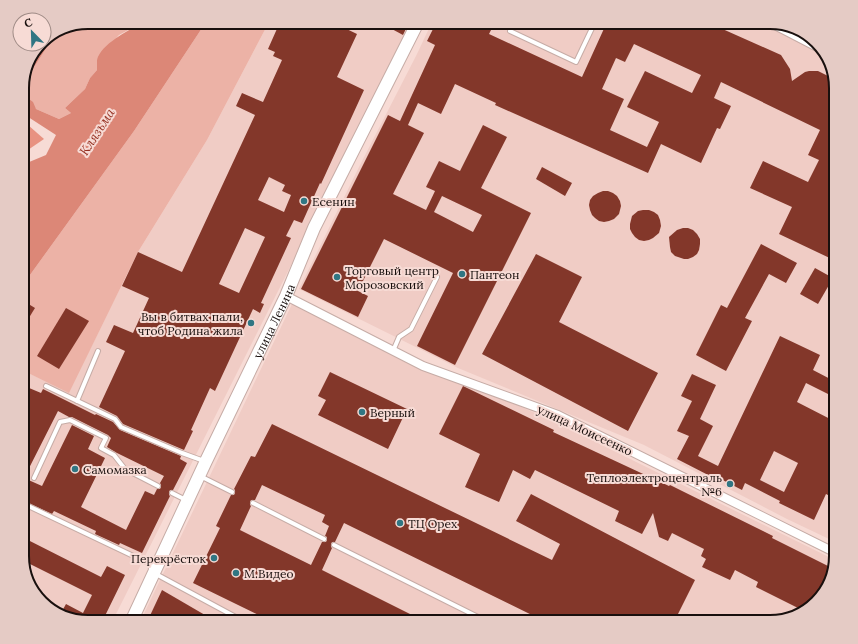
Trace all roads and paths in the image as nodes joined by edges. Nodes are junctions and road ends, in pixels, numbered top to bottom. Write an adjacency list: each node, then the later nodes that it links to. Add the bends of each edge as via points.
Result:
1 (414, 29): 7 (main road, улица Ленина, via 314,228)
2 (592, 29): 3 (lane, via 576,62)
3 (510, 30)
4 (788, 32): 5 (street)
5 (806, 41)
6 (437, 277): 9 (lane, via 411,329 399,337)
7 (286, 296): 9 (street, улица Моисеенко); 12 (main road, улица Ленина)
8 (98, 351): 11 (lane)
9 (393, 351): 23 (street, улица Моисеенко, via 423,366 558,415)
10 (46, 386): 11 (lane)
11 (77, 401): 12 (lane, via 115,419 121,427)
12 (206, 461): 13 (main road, улица Ленина)
13 (200, 476): 16 (lane); 18 (main road, улица Ленина)
14 (34, 478): 15 (lane, via 60,422 70,420 106,438 101,448 114,454 125,469)
15 (158, 486)
16 (232, 492)
17 (172, 493): 18 (lane)
18 (188, 501): 24 (main road, улица Ленина)
19 (253, 503): 21 (lane)
20 (29, 506): 24 (lane, via 148,564)
21 (324, 539)
22 (334, 545): 27 (lane)
23 (829, 550)
24 (154, 573): 25 (main road, улица Ленина); 26 (lane)
25 (135, 615)
26 (232, 615)
27 (474, 615)

